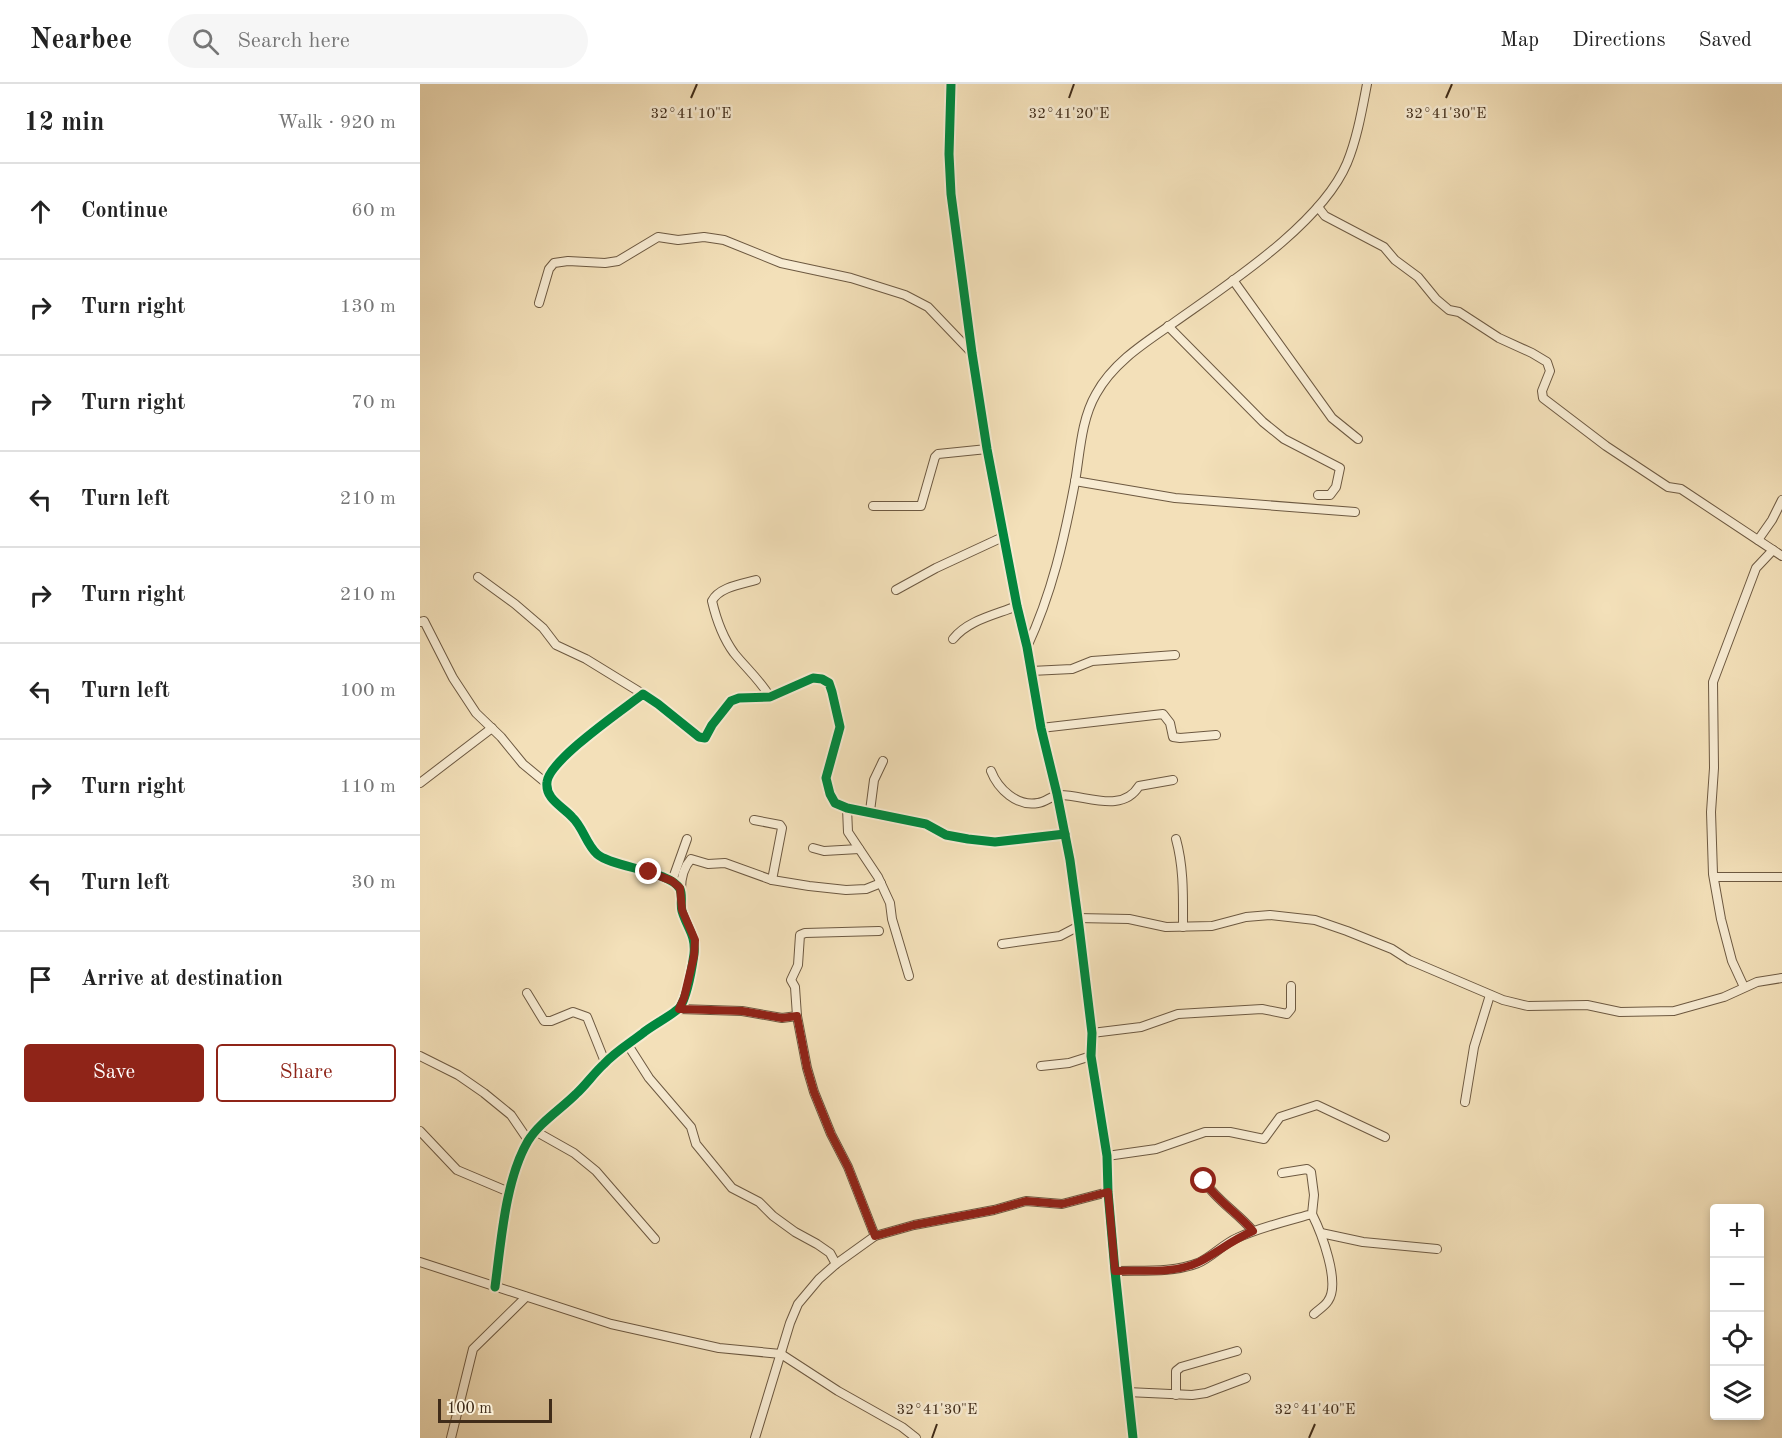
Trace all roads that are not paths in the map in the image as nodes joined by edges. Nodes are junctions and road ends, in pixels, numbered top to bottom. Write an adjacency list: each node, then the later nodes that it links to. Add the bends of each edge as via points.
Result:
1 (951, 84): 7 (street, via 951,194)
2 (1367, 84): 3 (street, via 1347,163)
3 (1318, 207): 4 (street); 16 (street, via 1325,216 1384,247 1449,310 1547,362 1550,371 1543,398 1575,423 1668,487 1681,489)
4 (1233, 280): 6 (street); 8 (street, via 1332,418)
5 (539, 303): 7 (street, via 554,263 611,262 655,238 704,237 724,240 781,263 905,295 928,307)
6 (1168, 326): 10 (street, via 1112,370 1095,395 1085,420); 11 (street, via 1284,439 1340,468 1330,495)
7 (972, 353): 9 (street)
8 (1358, 439)
9 (987, 449): 13 (street, via 934,457 921,506); 15 (street)
10 (1075, 481): 14 (street, via 1175,498); 25 (street, via 1057,569)
11 (1318, 495)
12 (1782, 500): 16 (street)
13 (873, 506)
14 (1354, 512)
15 (1005, 536): 21 (street); 22 (street)
16 (1758, 540): 17 (street)
17 (1773, 550): 18 (street); 47 (street, via 1756,568 1713,682)
18 (1782, 556)
19 (478, 578): 28 (street, via 543,628 556,645)
20 (756, 580): 29 (street, via 727,589 712,601 734,652)
21 (896, 590)
22 (1017, 606): 24 (street, via 975,621); 25 (street)
23 (420, 622): 30 (street, via 424,621 476,713)
24 (953, 639)
25 (1027, 647): 27 (street)
26 (1175, 655): 27 (street, via 1092,661 1072,669)
27 (1031, 671): 31 (street)
28 (643, 694): 29 (street, via 705,738 730,701); 37 (street, via 554,765)
29 (770, 697): 39 (street, via 813,678 829,683 840,727 826,778 835,802)
30 (492, 728): 36 (street); 37 (street, via 523,764)
31 (1041, 728): 32 (street, via 1162,714 1170,723 1173,737); 38 (street)
32 (1216, 735)
33 (883, 762): 40 (street, via 874,780)
34 (991, 771): 38 (street, via 998,786 1018,800 1038,803)
35 (1173, 780): 38 (street, via 1138,786 1127,799 1113,801)
36 (420, 783)
37 (546, 783): 50 (street, via 557,805 575,820 598,856)
38 (1058, 794): 42 (street)
39 (847, 808): 40 (street); 46 (street, via 848,832)
40 (870, 812): 42 (street, via 926,824 945,835 968,839 995,842)
41 (754, 820): 49 (street, via 782,828)
42 (1065, 834): 53 (street)
43 (687, 839): 50 (street)
44 (1176, 839): 54 (street, via 1183,887)
45 (813, 848): 46 (street)
46 (859, 849): 51 (street)
47 (1714, 877): 48 (street); 60 (street, via 1732,961)
48 (1782, 877)
49 (772, 880): 51 (street, via 846,890); 52 (street, via 725,863 691,859 681,880)
50 (672, 881): 52 (street)
51 (882, 884): 57 (street)
52 (682, 895): 63 (street, via 682,910 695,940)
53 (1078, 922): 54 (street, via 1129,919); 56 (street, via 1060,936); 65 (street)
54 (1183, 927): 62 (street, via 1270,915 1315,920 1392,949)
55 (879, 931): 64 (street, via 800,935 798,965 791,980)
56 (1002, 944)
57 (909, 976)
58 (1782, 978): 60 (street)
59 (1291, 986): 65 (street, via 1287,1014 1262,1009 1178,1014 1141,1027)
60 (1744, 987): 62 (street, via 1703,1004 1658,1013 1620,1012 1587,1005 1528,1006)
61 (527, 993): 69 (street, via 544,1021 573,1012 587,1017)
62 (1490, 994): 71 (street, via 1474,1047)
63 (679, 1009): 64 (street); 66 (street)
64 (797, 1016): 84 (street, via 817,1100)
65 (1092, 1033): 68 (street)
66 (628, 1045): 69 (street); 88 (street, via 649,1078 691,1127 696,1144 732,1188 759,1202 772,1216 818,1244)
67 (420, 1056): 75 (street, via 458,1075 511,1115)
68 (1091, 1056): 70 (street); 76 (street)
69 (605, 1062): 73 (street, via 578,1093)
70 (1041, 1066)
71 (1465, 1102)
72 (420, 1131): 79 (street, via 457,1170)
73 (535, 1131): 75 (street); 85 (street, via 596,1171)
74 (1385, 1137): 76 (street, via 1317,1105 1280,1117 1264,1139 1205,1132 1156,1149)
75 (528, 1140): 79 (street)
76 (1107, 1156): 80 (street)
77 (1282, 1173): 81 (street, via 1307,1169 1311,1172)
78 (1204, 1181): 82 (street)
79 (509, 1192): 90 (street)
80 (1108, 1192): 84 (street, via 1062,1204 1026,1201); 89 (street)
81 (1312, 1214): 82 (street); 83 (street)
82 (1253, 1231): 89 (street, via 1199,1262 1167,1269)
83 (1321, 1233): 86 (street, via 1363,1242); 92 (street, via 1330,1261 1332,1290 1329,1300)
84 (875, 1236): 88 (street)
85 (655, 1239)
86 (1437, 1249)
87 (420, 1262): 90 (street)
88 (836, 1264): 94 (street, via 798,1304)
89 (1115, 1271): 96 (street)
90 (495, 1287): 91 (street)
91 (526, 1297): 94 (street, via 611,1324 708,1346); 98 (street, via 473,1349)
92 (1314, 1314)
93 (1237, 1350): 97 (street, via 1181,1367 1176,1371)
94 (781, 1354): 99 (street); 100 (street)
95 (1246, 1378): 97 (street, via 1206,1393)
96 (1127, 1392): 97 (street); 101 (street)
97 (1176, 1395)
98 (452, 1438)
99 (755, 1438)
100 (916, 1438)
101 (1133, 1438)

